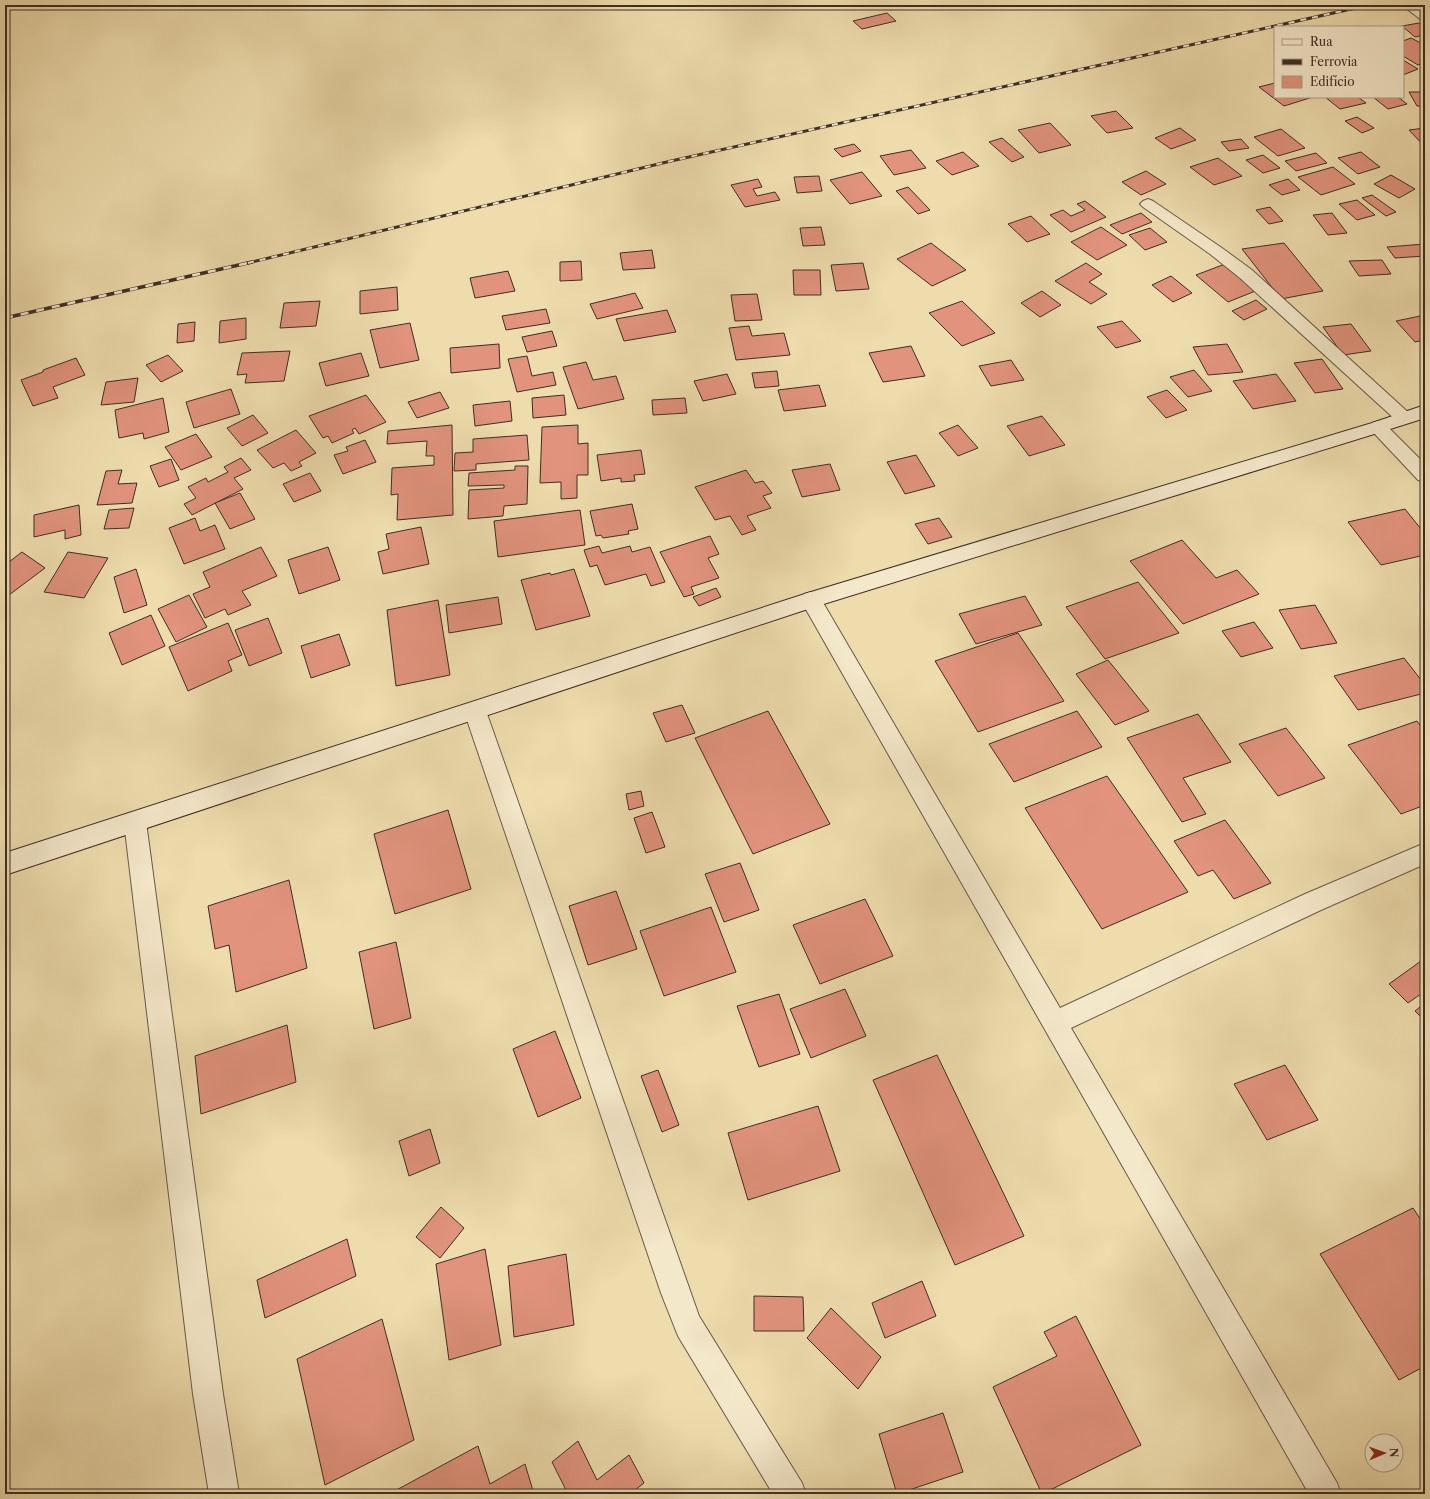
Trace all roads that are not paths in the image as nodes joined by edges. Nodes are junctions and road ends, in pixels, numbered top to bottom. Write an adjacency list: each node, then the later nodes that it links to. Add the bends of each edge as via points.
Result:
1 (1410, 5): 2 (street)
2 (1425, 16)
3 (1148, 204): 5 (street, via 1246,274)
4 (1425, 411): 5 (street)
5 (1404, 418): 6 (street)
6 (1378, 427): 7 (street); 8 (street)
7 (1425, 475)
8 (811, 600): 9 (street); 13 (street)
9 (475, 711): 10 (street); 15 (street, via 688,1326)
10 (135, 822): 12 (street); 14 (street, via 208,1394)
11 (1425, 853): 13 (street, via 1313,902)
12 (5, 864)
13 (1055, 1023): 16 (street)
14 (224, 1494)
15 (791, 1494)
16 (1326, 1494)

